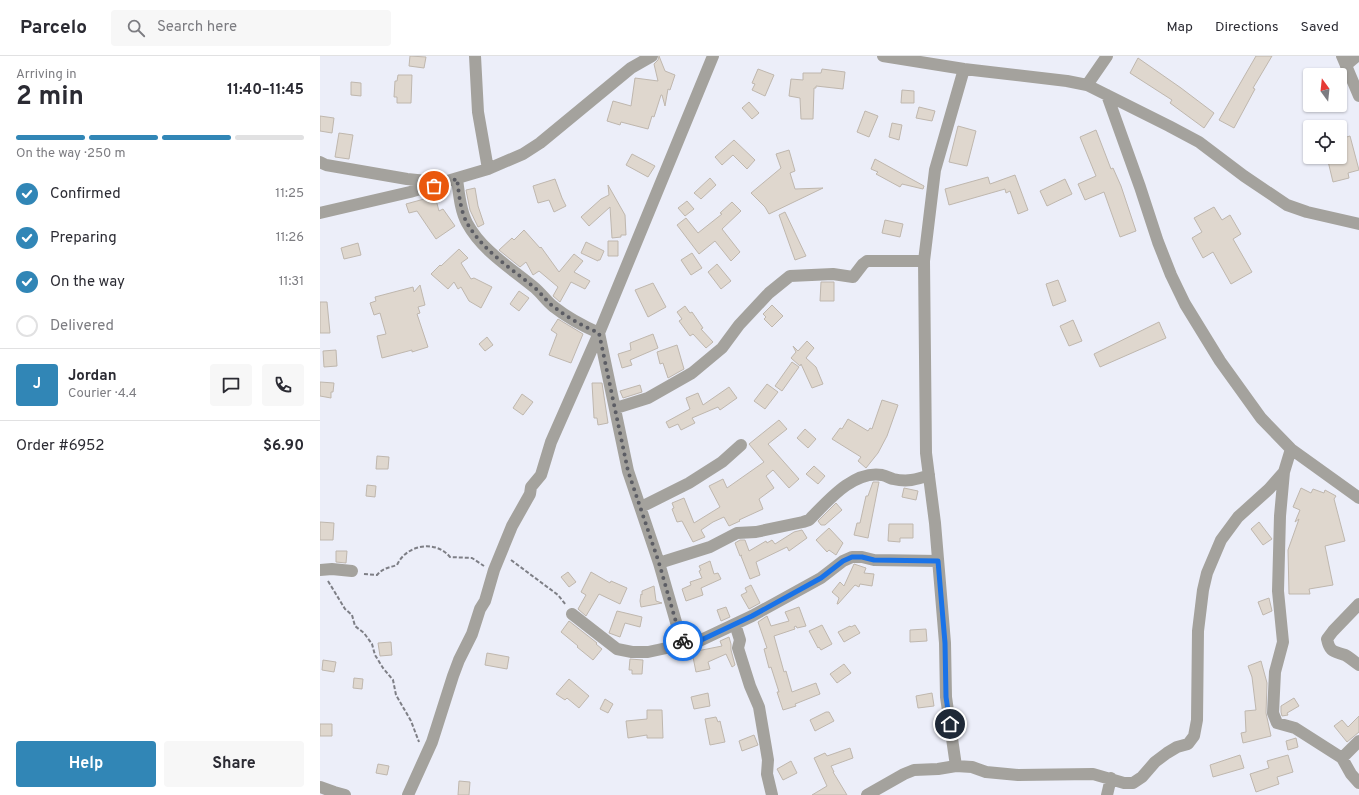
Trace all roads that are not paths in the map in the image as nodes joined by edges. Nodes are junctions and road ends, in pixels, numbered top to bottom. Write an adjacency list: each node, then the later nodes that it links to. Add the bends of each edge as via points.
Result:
1 (475, 56): 13 (street, via 478,112)
2 (652, 56): 13 (street, via 631,68 540,143 523,154)
3 (713, 56): 18 (street)
4 (883, 56): 8 (street)
5 (1107, 56): 9 (street)
6 (1357, 56): 7 (street)
7 (1344, 61): 11 (street)
8 (964, 69): 9 (street); 17 (street, via 935,170)
9 (1087, 85): 10 (street)
10 (1107, 95): 16 (street, via 1199,142 1287,205); 21 (street, via 1158,242 1186,304 1220,361 1247,399 1261,418)
11 (1359, 96)
12 (320, 162): 14 (street, via 407,179)
13 (488, 169): 14 (street)
14 (451, 180): 15 (street, via 375,201); 18 (street, via 473,233 499,261 575,322)
15 (320, 212)
16 (1359, 224)
17 (924, 261): 19 (street, via 867,261 853,277 833,274 790,276 738,324 722,348 692,373 648,398); 23 (street, via 925,431)
18 (599, 333): 19 (street); 42 (street, via 551,442 540,475 531,487 530,494 512,526 472,634 459,660 432,742)
19 (616, 408): 25 (street, via 628,471)
20 (741, 445): 25 (street, via 722,462 689,483)
21 (1291, 449): 22 (street); 24 (street)
22 (1284, 472): 36 (street, via 1278,591 1283,642 1276,672 1273,713 1277,724 1295,728); 38 (street, via 1269,490 1238,517 1221,540 1207,573 1198,631 1198,699 1194,736 1188,744 1167,753 1155,762 1133,783)
23 (929, 475): 26 (street); 27 (street, via 904,481 872,474 858,478 842,487 809,520 756,532 737,533 710,547)
24 (1359, 498)
25 (641, 507): 27 (street)
26 (938, 561): 32 (street, via 852,557 821,578); 37 (street, via 945,643 946,697)
27 (659, 563): 33 (street, via 680,636)
28 (352, 571): 29 (street, via 332,569)
29 (322, 574)
30 (1359, 604): 34 (street, via 1327,639 1334,652)
31 (572, 614): 33 (street, via 617,649 648,652 676,646)
32 (736, 624): 33 (street, via 697,642); 43 (street, via 740,640 738,648 759,707)
33 (684, 641)
34 (1359, 665)
35 (1359, 741): 36 (street)
36 (1342, 758): 39 (street)
37 (956, 766): 38 (street, via 1010,774 1073,773); 44 (street, via 914,770)
38 (1111, 778): 45 (street)
39 (1359, 783)
40 (320, 787): 41 (street)
41 (345, 795)
42 (408, 795)
43 (772, 795)
44 (867, 795)
45 (1107, 795)

